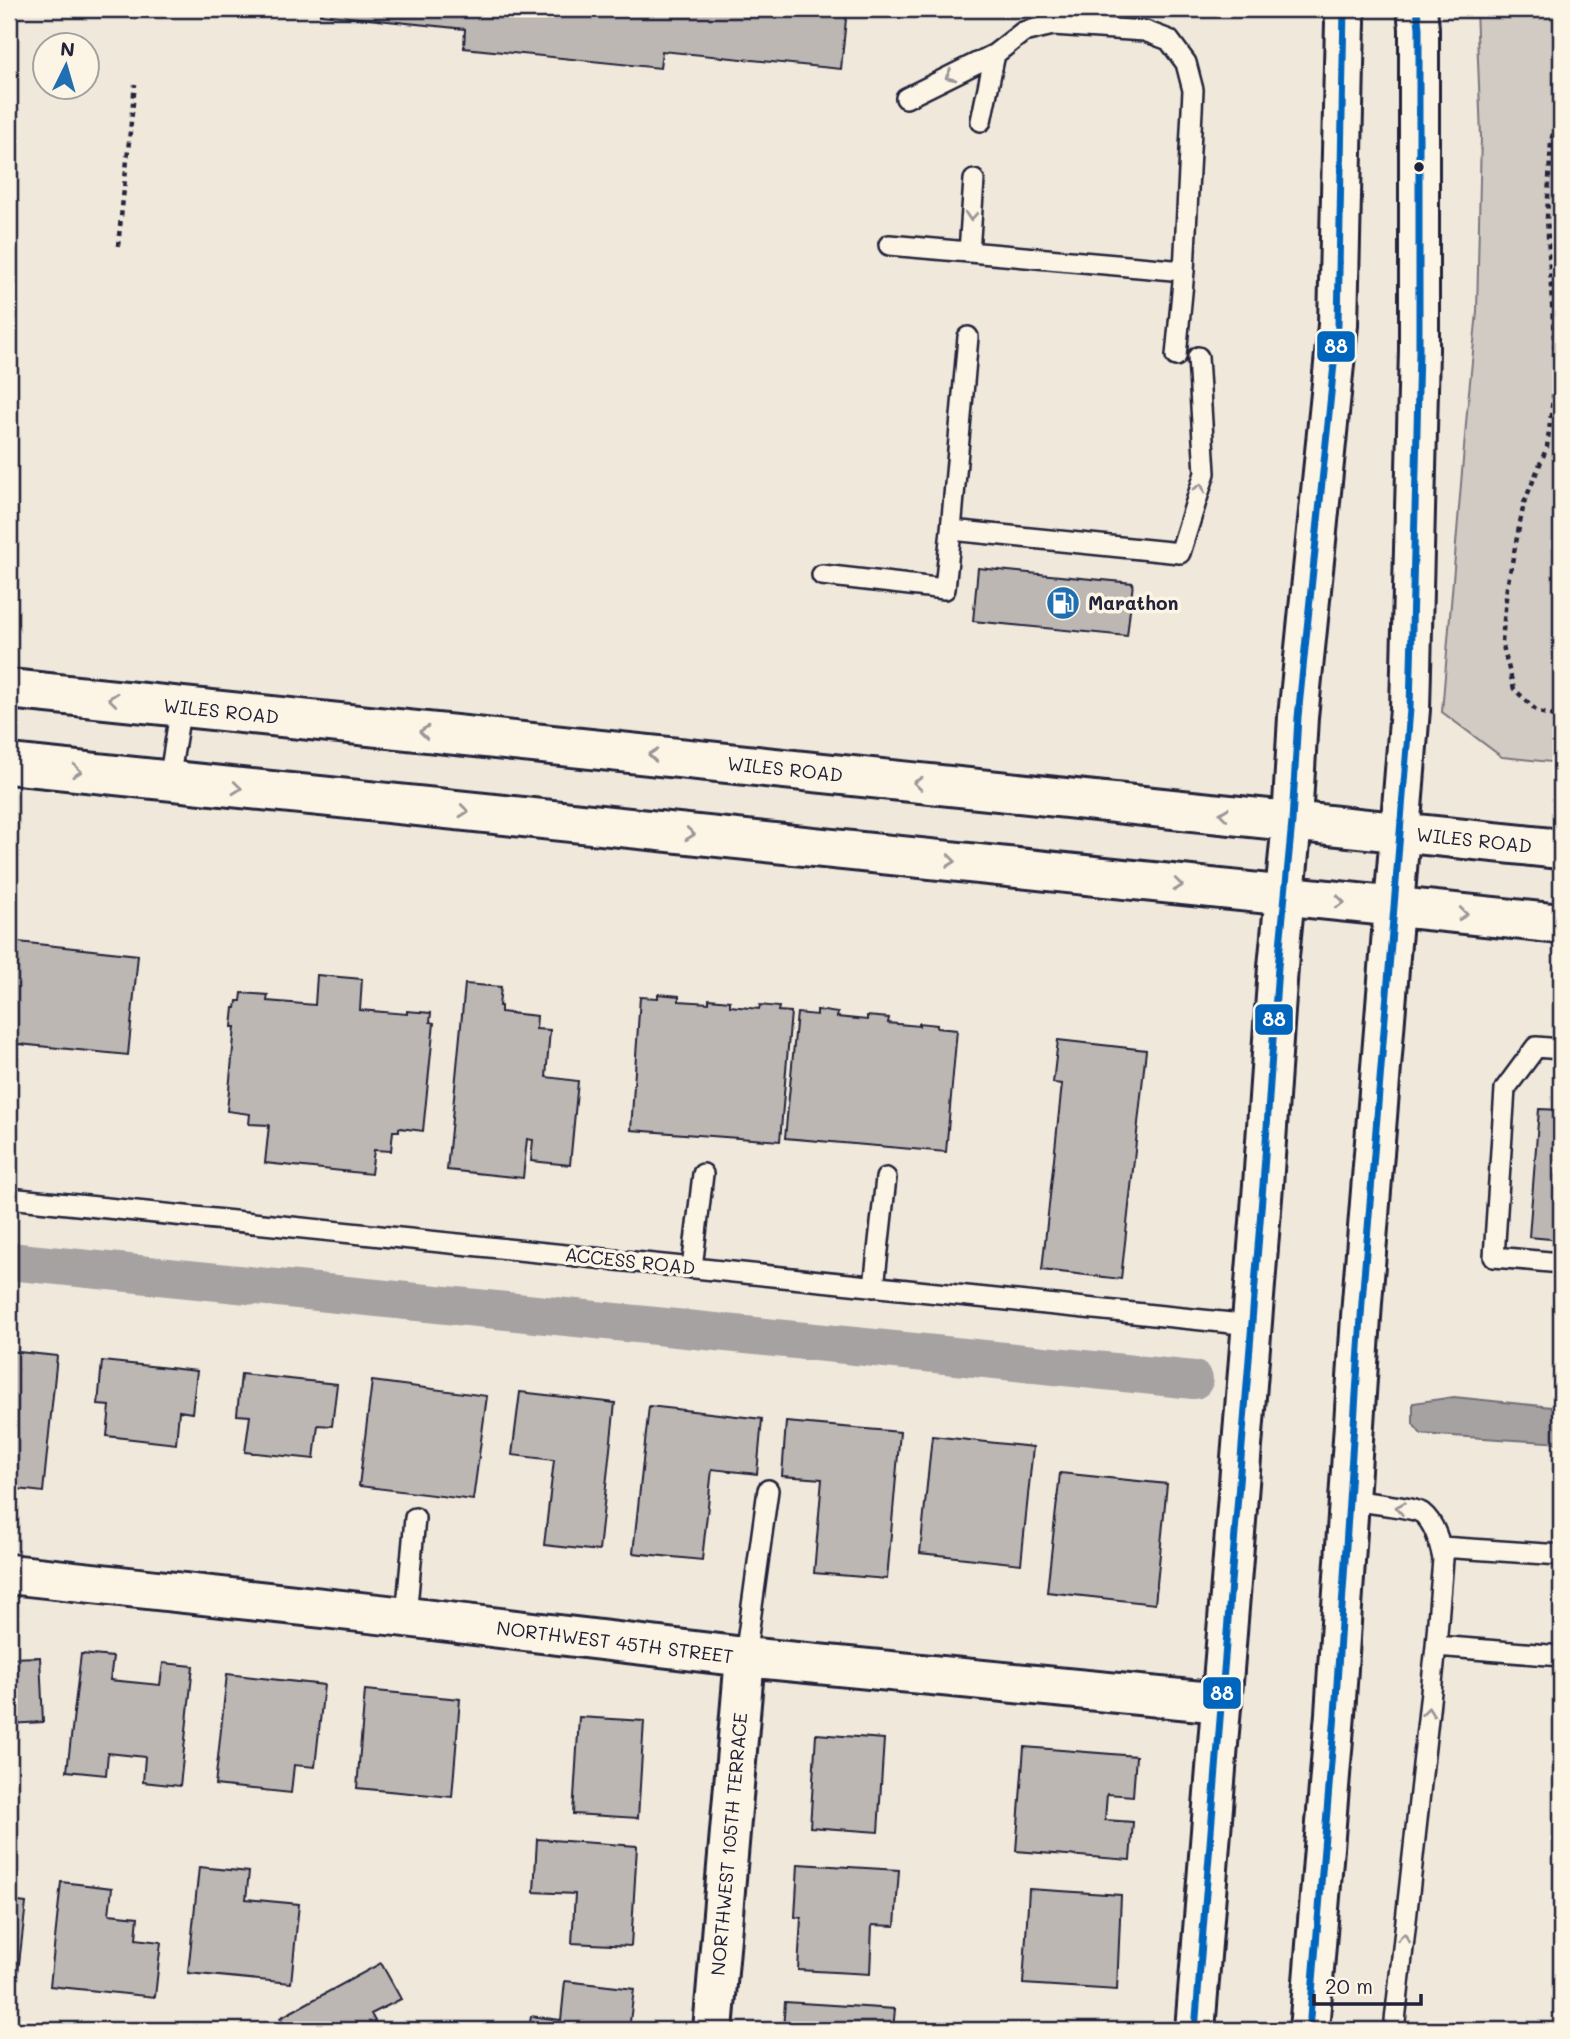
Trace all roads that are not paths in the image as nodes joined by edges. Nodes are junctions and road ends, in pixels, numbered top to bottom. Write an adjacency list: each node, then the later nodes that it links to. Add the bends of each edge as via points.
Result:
1 (1344, 9): 19 (main road, via 1338,325 1298,718)
2 (1417, 9): 20 (main road, via 1418,364 1410,709)
3 (995, 54): 4 (lane, one-way to 4); 5 (lane); 9 (lane, via 1023,32 1053,24 1145,31 1169,40 1186,63 1194,90)
4 (905, 98)
5 (981, 121)
6 (974, 180): 8 (lane, one-way to 8)
7 (889, 245): 8 (lane)
8 (969, 252): 9 (lane)
9 (1184, 271): 11 (lane)
10 (968, 337): 13 (lane)
11 (1176, 356)
12 (1198, 357): 13 (lane, one-way to 12, via 1180,554 1205,473)
13 (951, 530): 14 (lane, via 945,589)
14 (822, 575)
15 (9, 689): 16 (main road, WILES ROAD, one-way to 15)
16 (181, 706): 18 (lane); 19 (main road, WILES ROAD, one-way to 16)
17 (9, 764): 18 (main road, one-way to 18)
18 (169, 781): 22 (main road, one-way to 22)
19 (1292, 821): 20 (main road, WILES ROAD); 22 (main road)
20 (1401, 832): 21 (main road, WILES ROAD); 23 (main road)
21 (1561, 849)
22 (1285, 896): 23 (main road, one-way to 23); 32 (main road)
23 (1395, 908): 24 (main road, one-way to 24); 34 (main road)
24 (1561, 924)
25 (1561, 1049): 29 (lane, via 1535,1047 1505,1089 1494,1257)
26 (702, 1174): 30 (lane)
27 (886, 1178): 31 (lane)
28 (9, 1198): 30 (lane, ACCESS ROAD)
29 (1561, 1264)
30 (692, 1268): 31 (lane, ACCESS ROAD)
31 (874, 1287): 32 (lane, ACCESS ROAD)
32 (1251, 1325): 43 (main road)
33 (768, 1490): 41 (lane)
34 (1349, 1500): 36 (lane, one-way to 34, via 1420,1511); 46 (main road)
35 (415, 1518): 39 (lane)
36 (1441, 1547): 37 (lane); 40 (lane)
37 (1561, 1555)
38 (9, 1574): 39 (main road, NORTHWEST 45TH STREET)
39 (405, 1618): 41 (main road, NORTHWEST 45TH STREET)
40 (1436, 1646): 42 (lane); 47 (lane, one-way to 40)
41 (745, 1657): 43 (main road, NORTHWEST 45TH STREET); 44 (main road, NORTHWEST 105TH TERRACE)
42 (1561, 1657)
43 (1222, 1703): 45 (main road)
44 (713, 2030)
45 (1195, 2030)
46 (1309, 2030)
47 (1394, 2030)

